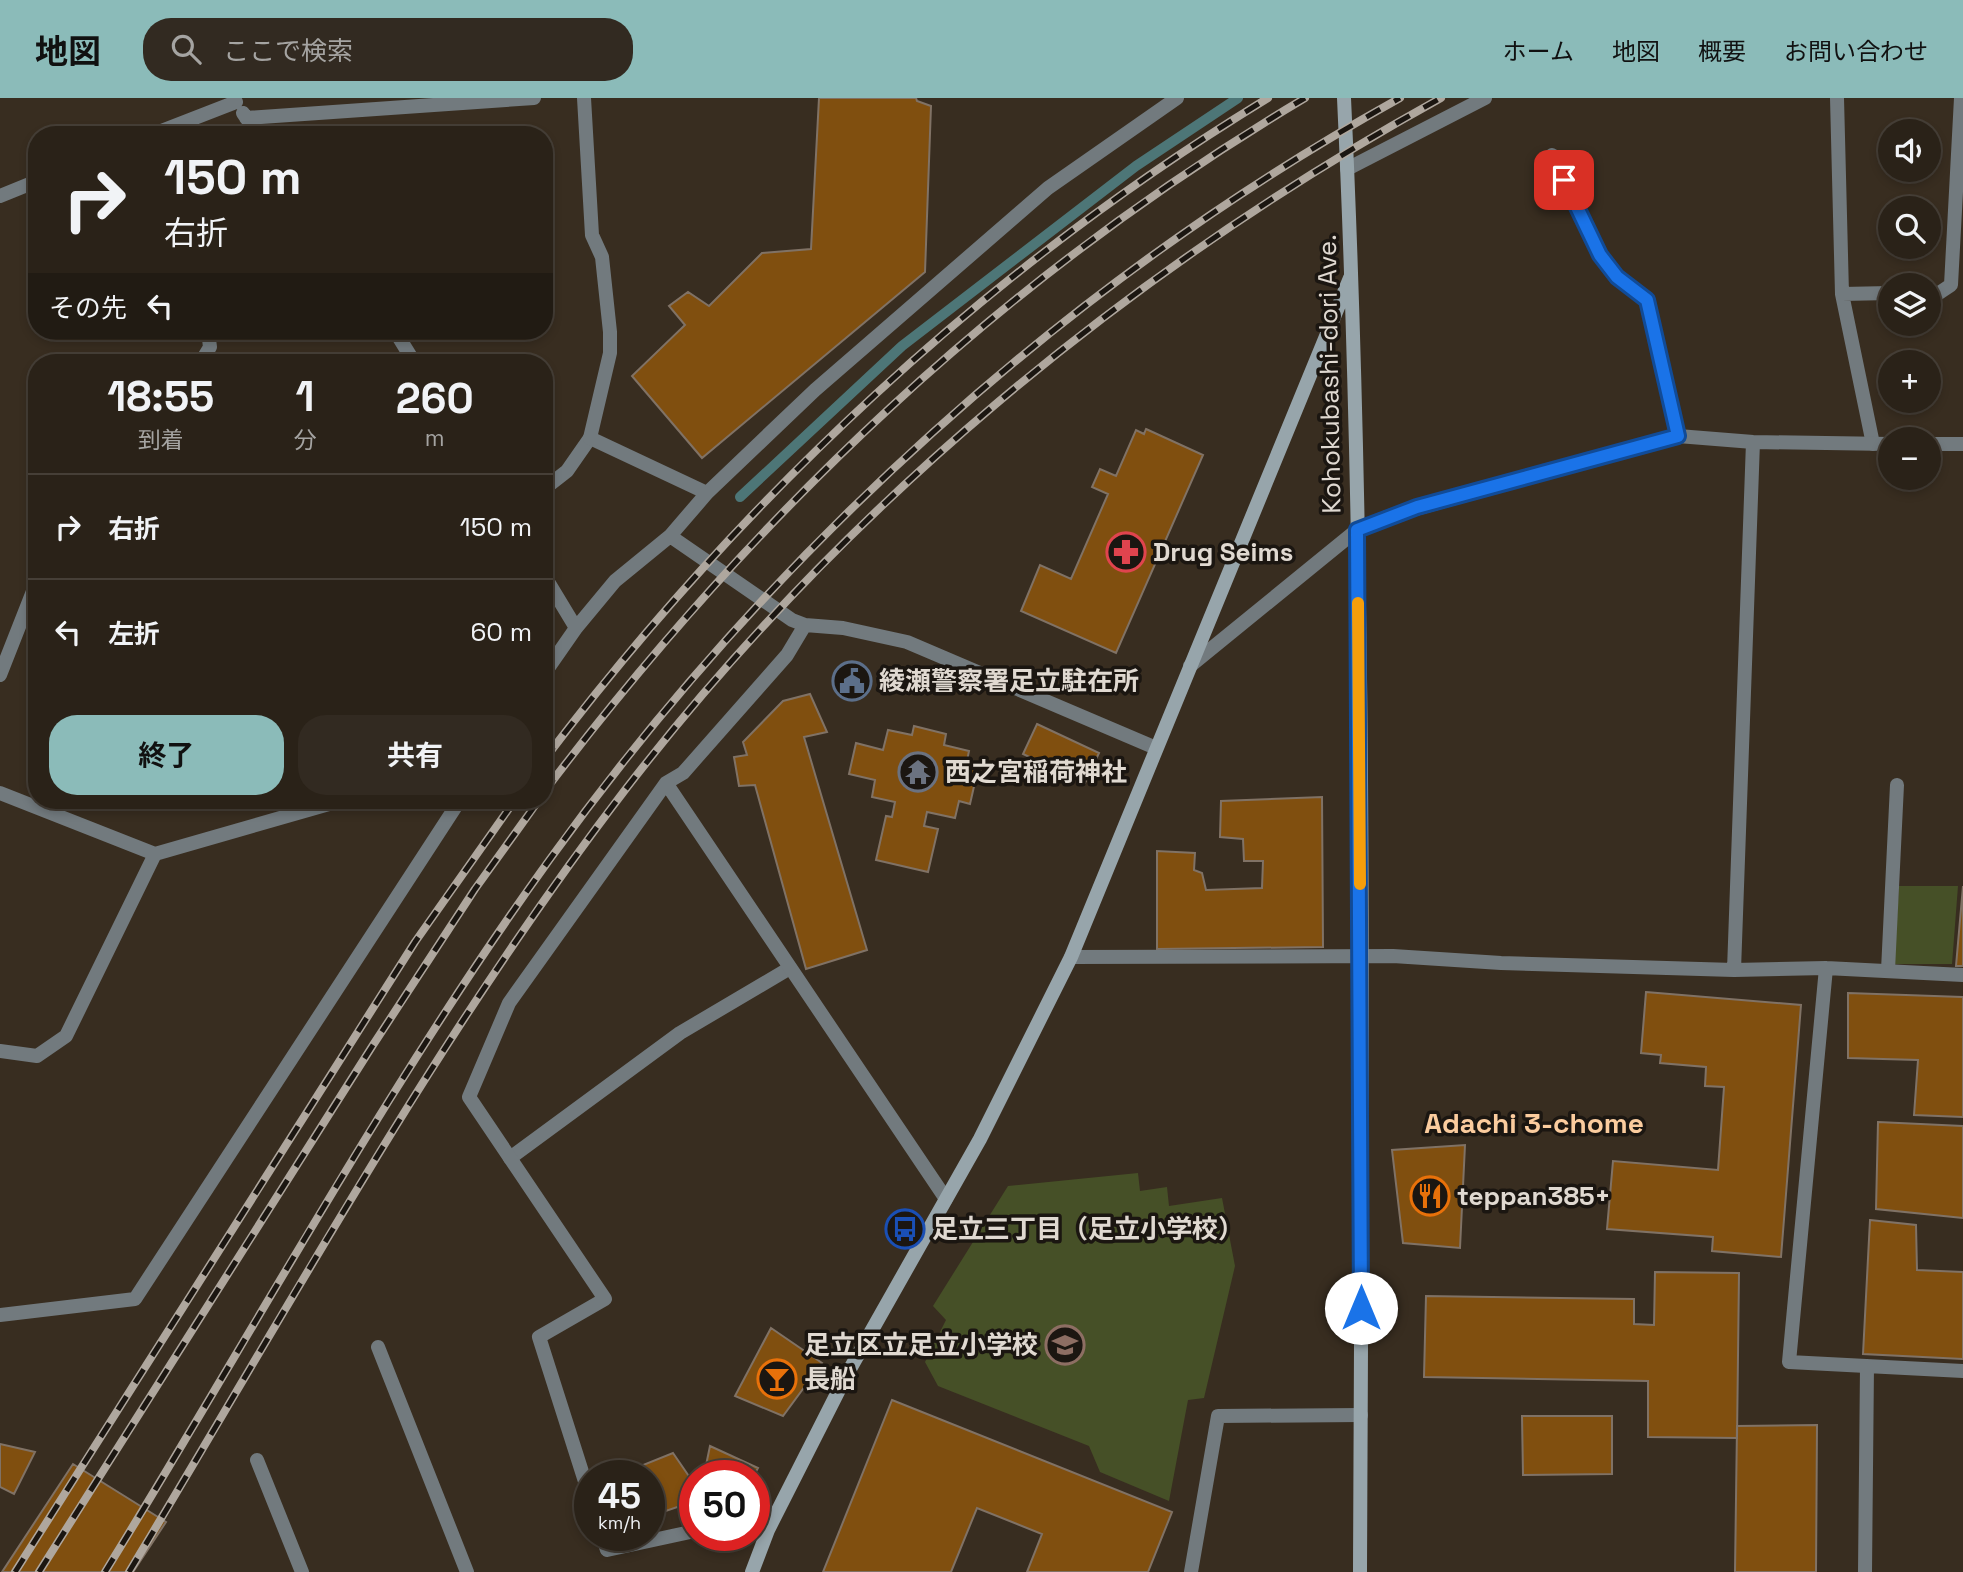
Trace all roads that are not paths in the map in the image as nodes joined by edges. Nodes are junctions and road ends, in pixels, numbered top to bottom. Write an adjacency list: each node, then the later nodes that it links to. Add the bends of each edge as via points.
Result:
1 (534, 98): 9 (street)
2 (584, 98): 22 (street, via 592,235 602,257 610,332 610,354)
3 (1177, 98): 29 (street, via 1048,188 815,390)
4 (1344, 98): 14 (main road, Kohokubashi-dori Ave.)
5 (1485, 98): 14 (street)
6 (1837, 98): 20 (street)
7 (1961, 98): 18 (street, via 1951,285)
8 (235, 100): 10 (street); 11 (street)
9 (431, 102): 10 (street)
10 (246, 118): 12 (street)
11 (188, 126)
12 (252, 126)
13 (1552, 155): 21 (street, via 1600,255 1617,277 1647,300)
14 (1347, 169): 17 (main road, Kohokubashi-dori Ave.)
15 (28, 185): 16 (street)
16 (0, 196)
17 (1353, 271): 30 (main road, Kohokubashi-dori Ave.); 37 (main road)
18 (1941, 292)
19 (1878, 293): 20 (street)
20 (1842, 294): 24 (street)
21 (1678, 436): 23 (street); 30 (street, via 1417,507)
22 (590, 438): 28 (street); 29 (street)
23 (1754, 442): 24 (street); 52 (street)
24 (1873, 444): 25 (street)
25 (1878, 444)
26 (1941, 444): 27 (street)
27 (1963, 444)
28 (553, 482)
29 (707, 493): 31 (street)
30 (1357, 530): 37 (street); 48 (main road, Kohokubashi-dori Ave.)
31 (670, 536): 34 (street, via 792,621); 35 (street, via 615,581)
32 (553, 590): 35 (street)
33 (28, 605): 38 (street)
34 (805, 625): 39 (street, via 907,642); 40 (street, via 787,655 683,773)
35 (576, 628): 36 (street)
36 (553, 661)
37 (1188, 667): 39 (main road)
38 (0, 675)
39 (1156, 748): 49 (main road)
40 (666, 783): 50 (street); 56 (street, via 509,1003 469,1097)
41 (1897, 785): 53 (street)
42 (0, 793): 43 (street)
43 (28, 804)
44 (41, 809): 47 (street)
45 (312, 809): 47 (street)
46 (454, 809): 58 (street, via 135,1299)
47 (155, 854): 55 (street, via 65,1036 37,1056)
48 (1362, 956): 49 (street); 52 (street); 62 (main road, Kohokubashi-dori Ave.)
49 (1071, 957): 57 (main road)
50 (790, 968): 56 (street, via 680,1033); 57 (street)
51 (1826, 968): 52 (street); 53 (street); 60 (street, via 1789,1362)
52 (1734, 970)
53 (1888, 970): 54 (street)
54 (1963, 975)
55 (0, 1051)
56 (510, 1158): 64 (street, via 605,1299 539,1337)
57 (946, 1199): 65 (main road)
58 (0, 1315)
59 (378, 1347): 68 (street)
60 (1867, 1366): 61 (street); 72 (street)
61 (1963, 1371)
62 (1361, 1415): 70 (street, via 1218,1416); 71 (main road, Kohokubashi-dori Ave.)
63 (257, 1460): 67 (street)
64 (578, 1460)
65 (770, 1513)
66 (756, 1551): 69 (main road)
67 (302, 1572)
68 (467, 1572)
69 (752, 1572)
70 (1191, 1572)
71 (1360, 1572)
72 (1864, 1572)

